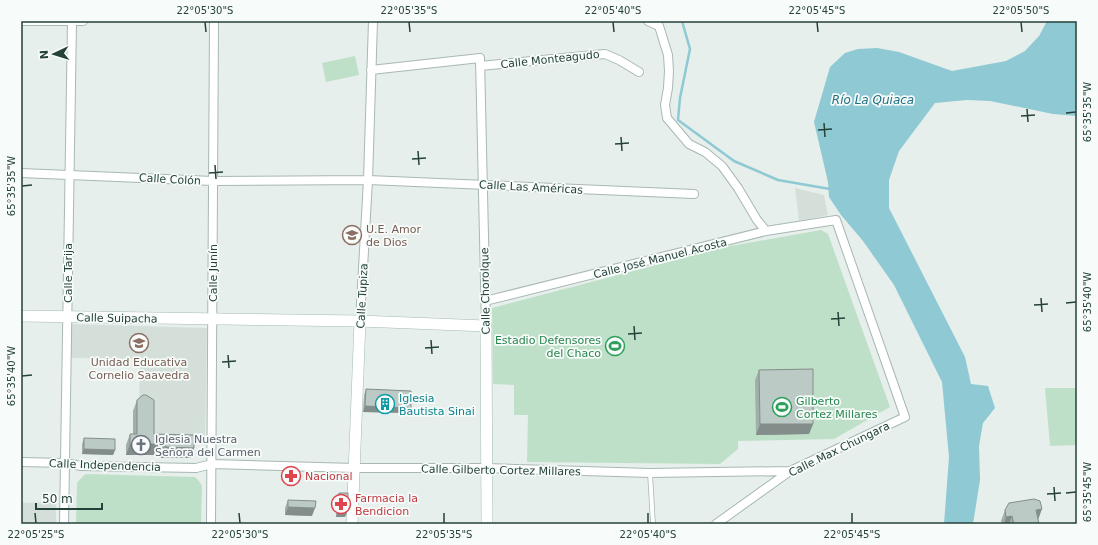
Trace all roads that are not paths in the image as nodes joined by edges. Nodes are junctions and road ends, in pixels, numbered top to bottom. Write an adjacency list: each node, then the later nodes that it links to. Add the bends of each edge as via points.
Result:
1 (21, 21): 2 (street)
2 (72, 21): 3 (street); 11 (street, Calle Tarija)
3 (83, 21)
4 (214, 21): 13 (street, Calle Junín)
5 (373, 21): 8 (street, Calle Tupiza)
6 (648, 21): 16 (street, via 659,26 668,55 668,88 664,105 667,118 689,144 722,166)
7 (480, 62): 8 (street, Calle Monteagudo); 9 (street, Calle Monteagudo, via 605,54); 14 (street, Calle Chorolque)
8 (371, 70): 12 (street, Calle Tupiza)
9 (639, 72)
10 (21, 173): 11 (street, Calle Colón)
11 (69, 174): 13 (street, Calle Colón); 19 (street, Calle Tarija)
12 (368, 180): 13 (street, Calle Colón); 14 (street, Calle Las Américas); 21 (street, Calle Tupiza)
13 (213, 181): 20 (street, Calle Junín)
14 (483, 185): 15 (street, Calle Las Américas); 17 (street, Calle Chorolque)
15 (694, 194)
16 (766, 230): 17 (street, Calle José Manuel Acosta); 23 (street, Calle José Manuel Acosta, via 836,220)
17 (486, 301): 22 (street, Calle Chorolque)
18 (21, 316): 19 (street, Calle Suipacha)
19 (68, 317): 20 (street, Calle Suipacha); 25 (street, Calle Tarija)
20 (213, 319): 21 (street); 26 (street, Calle Junín)
21 (360, 322): 22 (street); 27 (street, Calle Tupiza)
22 (486, 326): 28 (street, Calle Chorolque)
23 (905, 417): 29 (street, Calle Max Chungara)
24 (21, 462): 25 (street, Calle Independencia)
25 (65, 463): 26 (street, Calle Independencia, via 81,466 196,468); 31 (street, Calle Tarija)
26 (212, 464): 27 (street, Calle Gilberto Cortez Millares); 32 (street, Calle Junín)
27 (355, 468): 28 (street, Calle Gilberto Cortez Millares); 33 (street, Calle Tupiza)
28 (485, 468): 30 (street, Calle Gilberto Cortez Millares); 34 (street, Calle Chorolque)
29 (790, 471): 30 (street, Calle Gilberto Cortez Millares); 36 (street, Calle Max Chungara)
30 (650, 473): 35 (lane)
31 (64, 524)
32 (211, 524)
33 (352, 524)
34 (487, 524)
35 (653, 524)
36 (716, 524)

